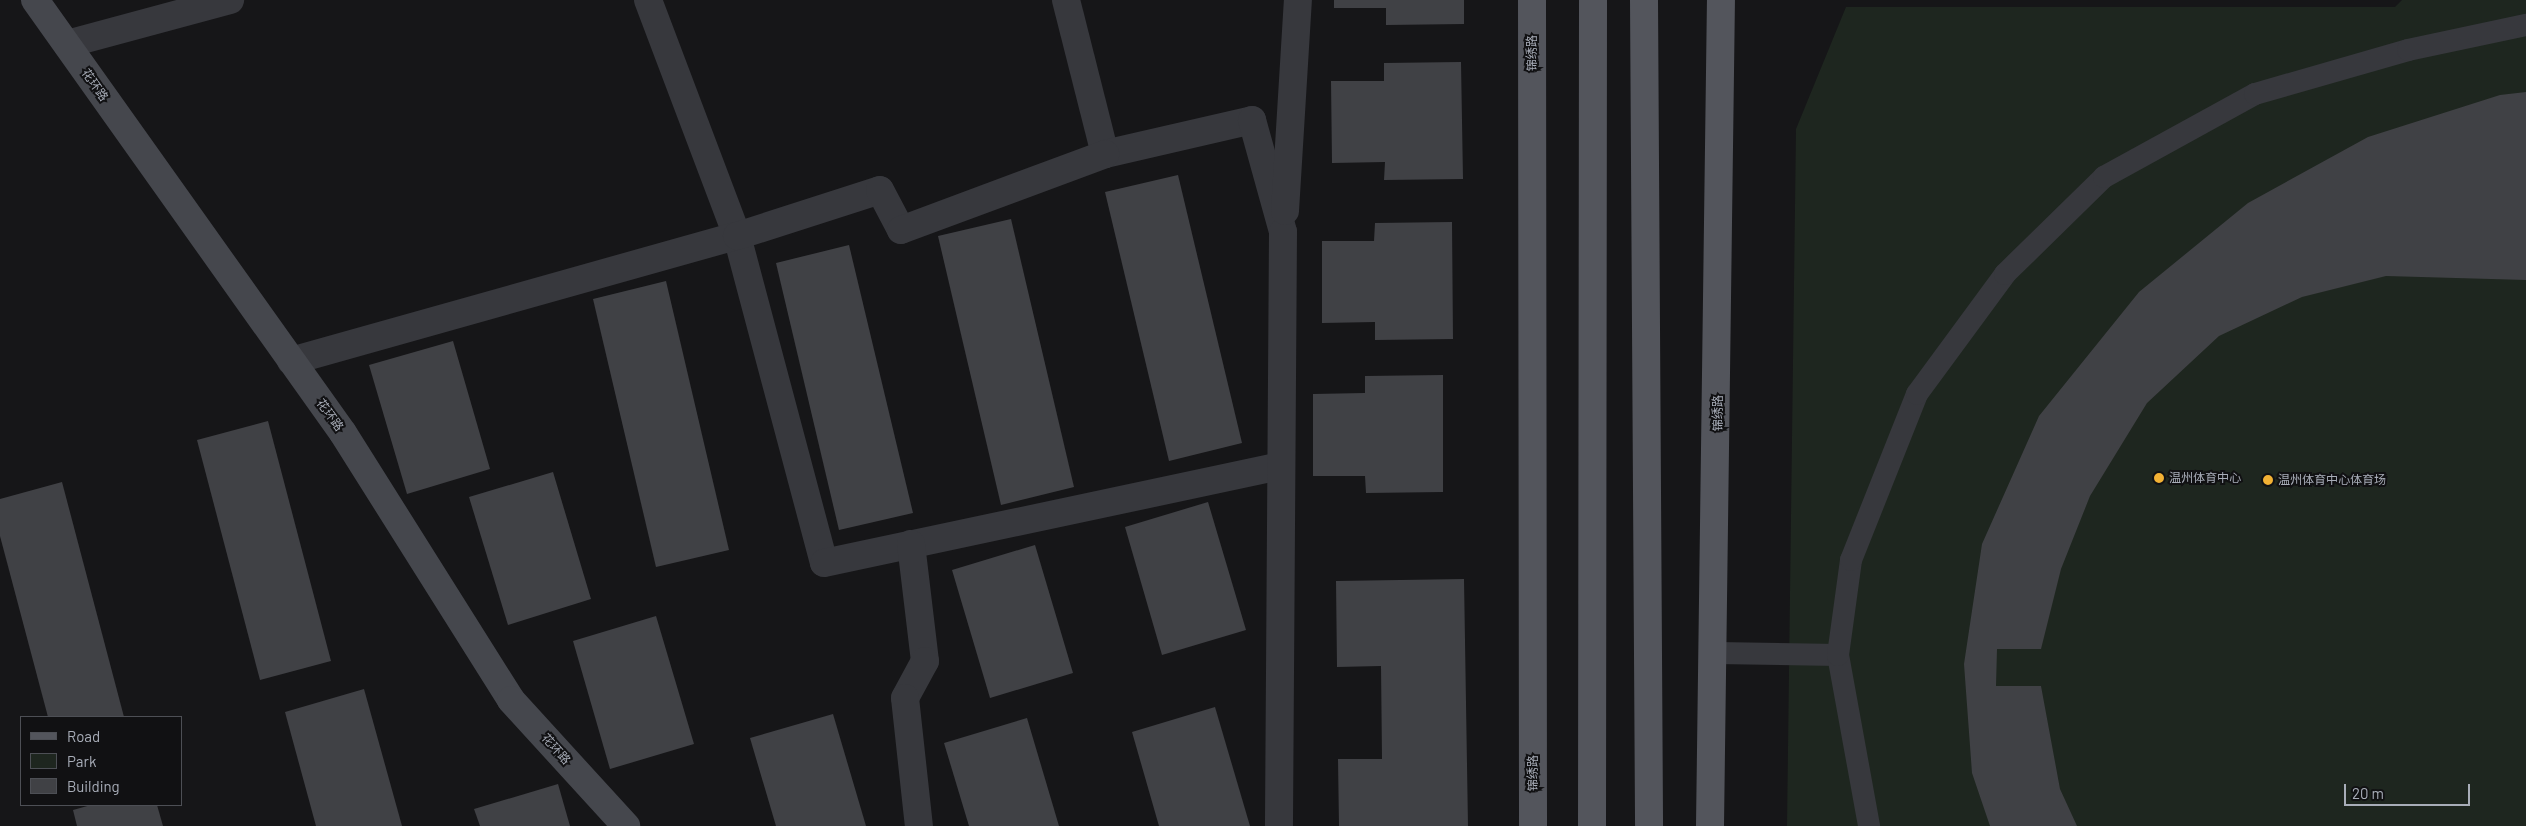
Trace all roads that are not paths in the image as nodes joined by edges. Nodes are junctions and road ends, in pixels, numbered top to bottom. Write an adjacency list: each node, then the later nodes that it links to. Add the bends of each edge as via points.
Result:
1 (35, 0): 11 (street, 花环路)
2 (230, 0): 11 (street)
3 (648, 0): 14 (street)
4 (1066, 0): 12 (street)
5 (1298, 0): 13 (street)
6 (1532, 0): 23 (main road, 锦绣路)
7 (1593, 0): 24 (main road)
8 (1644, 0): 25 (main road)
9 (1721, 0): 18 (main road, 锦绣路)
10 (2526, 25): 19 (lane, via 2408,50 2255,94 2104,177 2005,274 1917,394 1851,560)
11 (67, 44): 15 (street, 花环路)
12 (1105, 154): 13 (street, via 1252,120); 14 (street, via 902,230 880,190)
13 (1283, 232): 16 (street)
14 (737, 236): 15 (street); 17 (street, via 824,563)
15 (291, 361): 20 (street, 花环路, via 343,433 511,700)
16 (1281, 466): 17 (street); 22 (street)
17 (911, 544): 21 (street, via 926,661 904,698)
18 (1716, 653): 19 (lane); 26 (main road, 锦绣路)
19 (1838, 655): 27 (lane)
20 (626, 826)
21 (919, 826)
22 (1279, 826)
23 (1533, 826)
24 (1592, 826)
25 (1649, 826)
26 (1710, 826)
27 (1869, 826)

